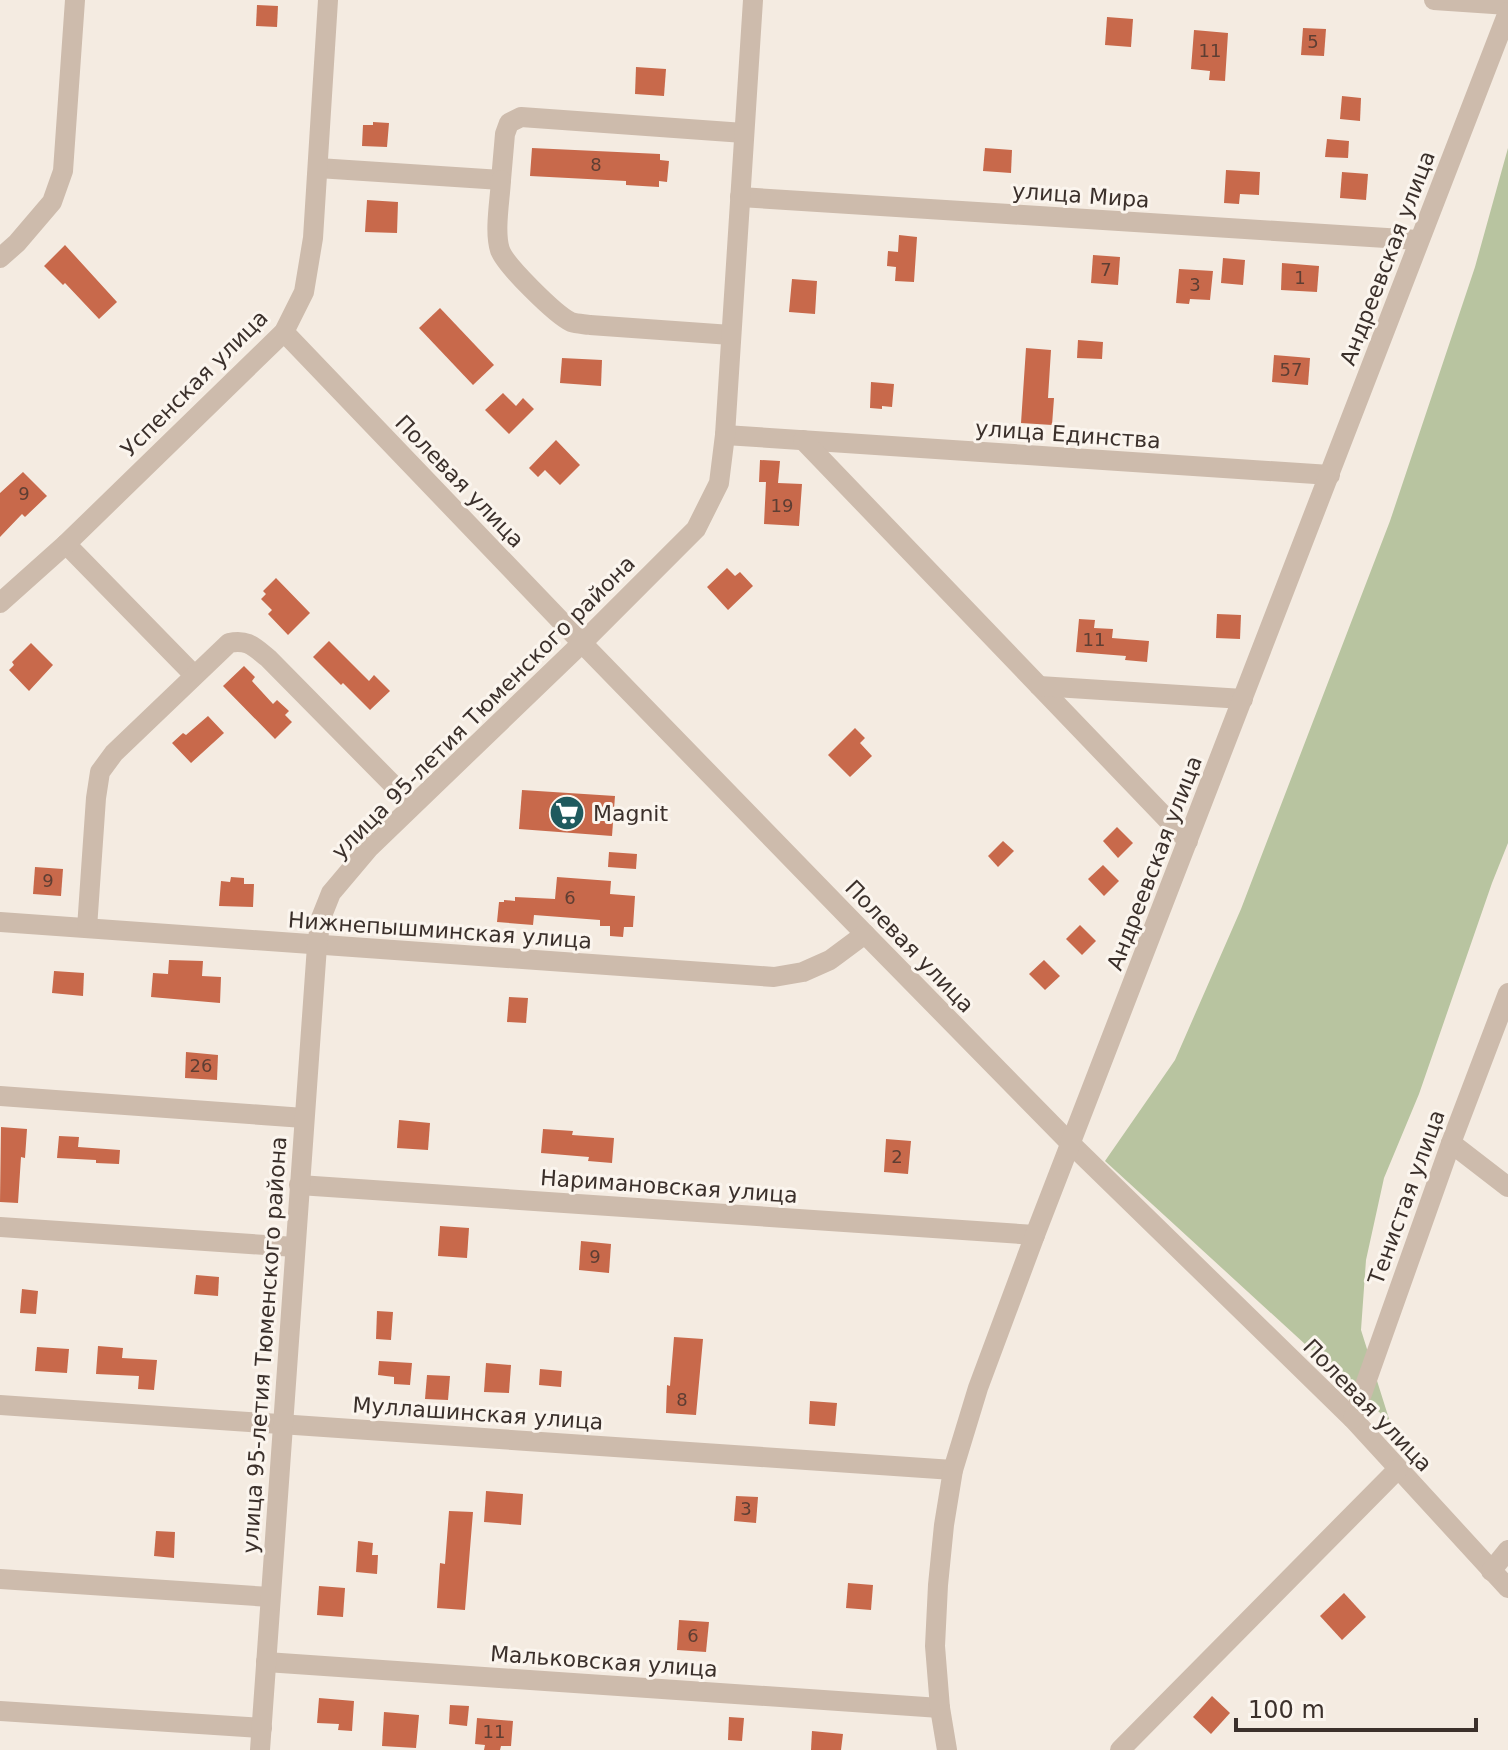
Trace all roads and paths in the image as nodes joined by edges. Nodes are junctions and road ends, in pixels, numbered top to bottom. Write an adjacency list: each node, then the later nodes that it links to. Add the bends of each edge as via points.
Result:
1 (75, 0): 12 (street, via 63,171 52,202)
2 (328, 0): 8 (street, Успенская улица)
3 (753, 0): 7 (street, улица 95-летия Тюменского района)
4 (1434, 0): 5 (street)
5 (1508, 5)
6 (1508, 12): 11 (street, Андреевская улица)
7 (744, 133): 9 (street, via 521,117 509,123 505,134); 10 (street, улица 95-летия Тюменского района)
8 (318, 168): 9 (street); 13 (street, Успенская улица, via 304,292)
9 (501, 180): 14 (street, via 501,253 559,315 590,325)
10 (740, 197): 11 (street, улица Мира); 14 (street, улица 95-летия Тюменского района)
11 (1418, 240): 17 (street, Андреевская улица)
12 (0, 258)
13 (284, 332): 18 (street, Успенская улица); 20 (street, Полевая улица)
14 (731, 335): 15 (street, улица 95-летия Тюменского района)
15 (725, 435): 16 (street, улица Единства); 20 (street, улица 95-летия Тюменского района, via 719,483 696,529)
16 (803, 440): 17 (street, улица Единства); 22 (street)
17 (1330, 475): 23 (street, Андреевская улица)
18 (66, 544): 19 (street, Успенская улица); 21 (street)
19 (0, 603)
20 (582, 643): 24 (street, улица 95-летия Тюменского района); 28 (street, Полевая улица)
21 (194, 675): 24 (street, via 229,643 250,644); 27 (street, via 100,772)
22 (1039, 686): 23 (street); 25 (street)
23 (1243, 699): 25 (street, Андреевская улица)
24 (413, 805): 29 (street, улица 95-летия Тюменского района, via 331,893)
25 (1188, 841): 34 (street, Андреевская улица)
26 (0, 922): 27 (street, Нижнепышминская улица)
27 (87, 928): 29 (street, Нижнепышминская улица)
28 (865, 934): 29 (street, Нижнепышминская улица, via 830,960 774,977); 34 (street, Полевая улица)
29 (317, 946): 32 (street, улица 95-летия Тюменского района)
30 (1508, 993): 33 (street, Тенистая улица)
31 (0, 1096): 32 (street)
32 (304, 1118): 35 (street, улица 95-летия Тюменского района)
33 (1451, 1143): 36 (street); 41 (street, Тенистая улица)
34 (1071, 1144): 38 (street, Андреевская улица); 41 (street, Полевая улица)
35 (299, 1185): 38 (street, Наримановская улица); 39 (street, улица 95-летия Тюменского района)
36 (1508, 1187)
37 (0, 1227): 39 (street)
38 (1035, 1235): 44 (street, Андреевская улица)
39 (295, 1247): 42 (street, улица 95-летия Тюменского района)
40 (0, 1405): 42 (street, Муллашинская улица)
41 (1353, 1419): 43 (street, Полевая улица)
42 (283, 1423): 44 (street, Муллашинская улица); 49 (street, улица 95-летия Тюменского района)
43 (1398, 1469): 46 (street, Полевая улица); 56 (street)
44 (953, 1470): 51 (street, Андреевская улица, via 938,1585)
45 (1508, 1550): 46 (street)
46 (1491, 1571): 48 (street, Полевая улица)
47 (0, 1579): 49 (street)
48 (1508, 1588)
49 (270, 1597): 50 (street, улица 95-летия Тюменского района)
50 (266, 1662): 51 (street, Мальковская улица); 53 (street, улица 95-летия Тюменского района)
51 (940, 1708): 55 (street, Андреевская улица)
52 (0, 1711): 53 (street)
53 (262, 1728): 54 (street, улица 95-летия Тюменского района)
54 (260, 1750)
55 (947, 1750)
56 (1120, 1750)

